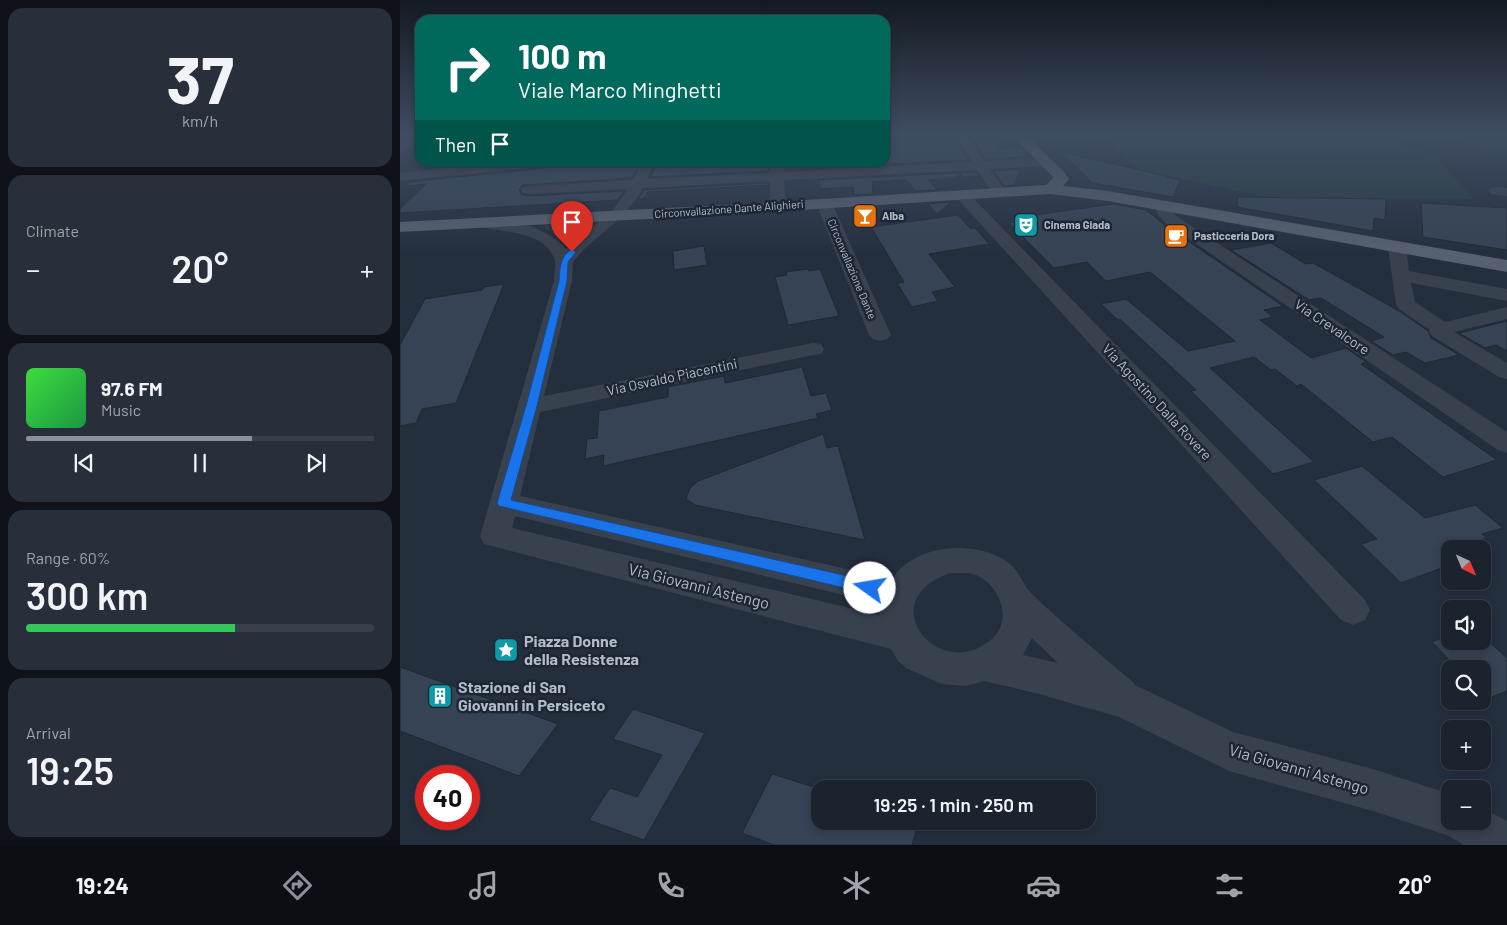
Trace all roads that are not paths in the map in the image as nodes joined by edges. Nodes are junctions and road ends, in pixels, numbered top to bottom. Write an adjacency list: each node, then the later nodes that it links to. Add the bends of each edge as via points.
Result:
1 (434, 173): 7 (street)
2 (643, 173): 8 (street)
3 (730, 173): 8 (street)
4 (777, 173): 14 (street)
5 (987, 173): 11 (street)
6 (1056, 173): 9 (main road, via 1061,179)
7 (400, 176)
8 (639, 182): 10 (street); 16 (street)
9 (1053, 187): 11 (main road, Circonvallazione Dante Alighieri); 15 (main road)
10 (528, 190)
11 (999, 192): 12 (main road, Circonvallazione Dante Alighieri)
12 (962, 195): 13 (main road, Circonvallazione Dante Alighieri); 36 (street, Via Agostino Dalla Rovere)
13 (824, 203): 14 (main road, Circonvallazione Dante Alighieri); 28 (street, Circonvallazione Dante)
14 (778, 206): 16 (main road, Circonvallazione Dante Alighieri)
15 (1163, 206): 21 (main road); 32 (street, Via Crevalcore, via 1173,222)
16 (615, 217): 17 (main road, Circonvallazione Dante Alighieri); 22 (street, via 581,242)
17 (551, 220): 18 (main road, Circonvallazione Dante Alighieri); 20 (street)
18 (488, 224): 19 (main road, Circonvallazione Dante Alighieri); 20 (street)
19 (400, 228)
20 (532, 231): 22 (street, via 555,247)
21 (1397, 247): 23 (main road); 24 (street)
22 (564, 262): 31 (street, via 563,281)
23 (1507, 266)
24 (1400, 275): 25 (street); 27 (street, via 1406,305)
25 (1507, 295)
26 (1507, 313): 27 (street)
27 (1442, 328): 30 (street, via 1439,332)
28 (880, 335)
29 (813, 349): 31 (street, Via Osvaldo Piacentini)
30 (1507, 372)
31 (531, 406): 33 (street)
32 (1507, 444)
33 (504, 503): 34 (street); 37 (street, Via Giovanni Astengo, via 495,536)
34 (902, 595): 35 (street, Via Giovanni Astengo, via 907,584 920,571 949,560 972,561 993,569 1008,581); 37 (street, Via Giovanni Astengo, via 898,601 897,624)
35 (1019, 603): 38 (street, Via Giovanni Astengo, via 1020,626 1011,645 992,661); 39 (street, Via Giovanni Astengo)
36 (1353, 610)
37 (903, 636): 38 (street, Via Giovanni Astengo, via 911,650 928,662 951,669 974,668)
38 (983, 664): 39 (street, Via Giovanni Astengo)
39 (1126, 700): 40 (street, Via Giovanni Astengo, via 1229,751)
40 (1441, 812)
41 (1481, 830): 42 (street)
42 (1507, 844)

